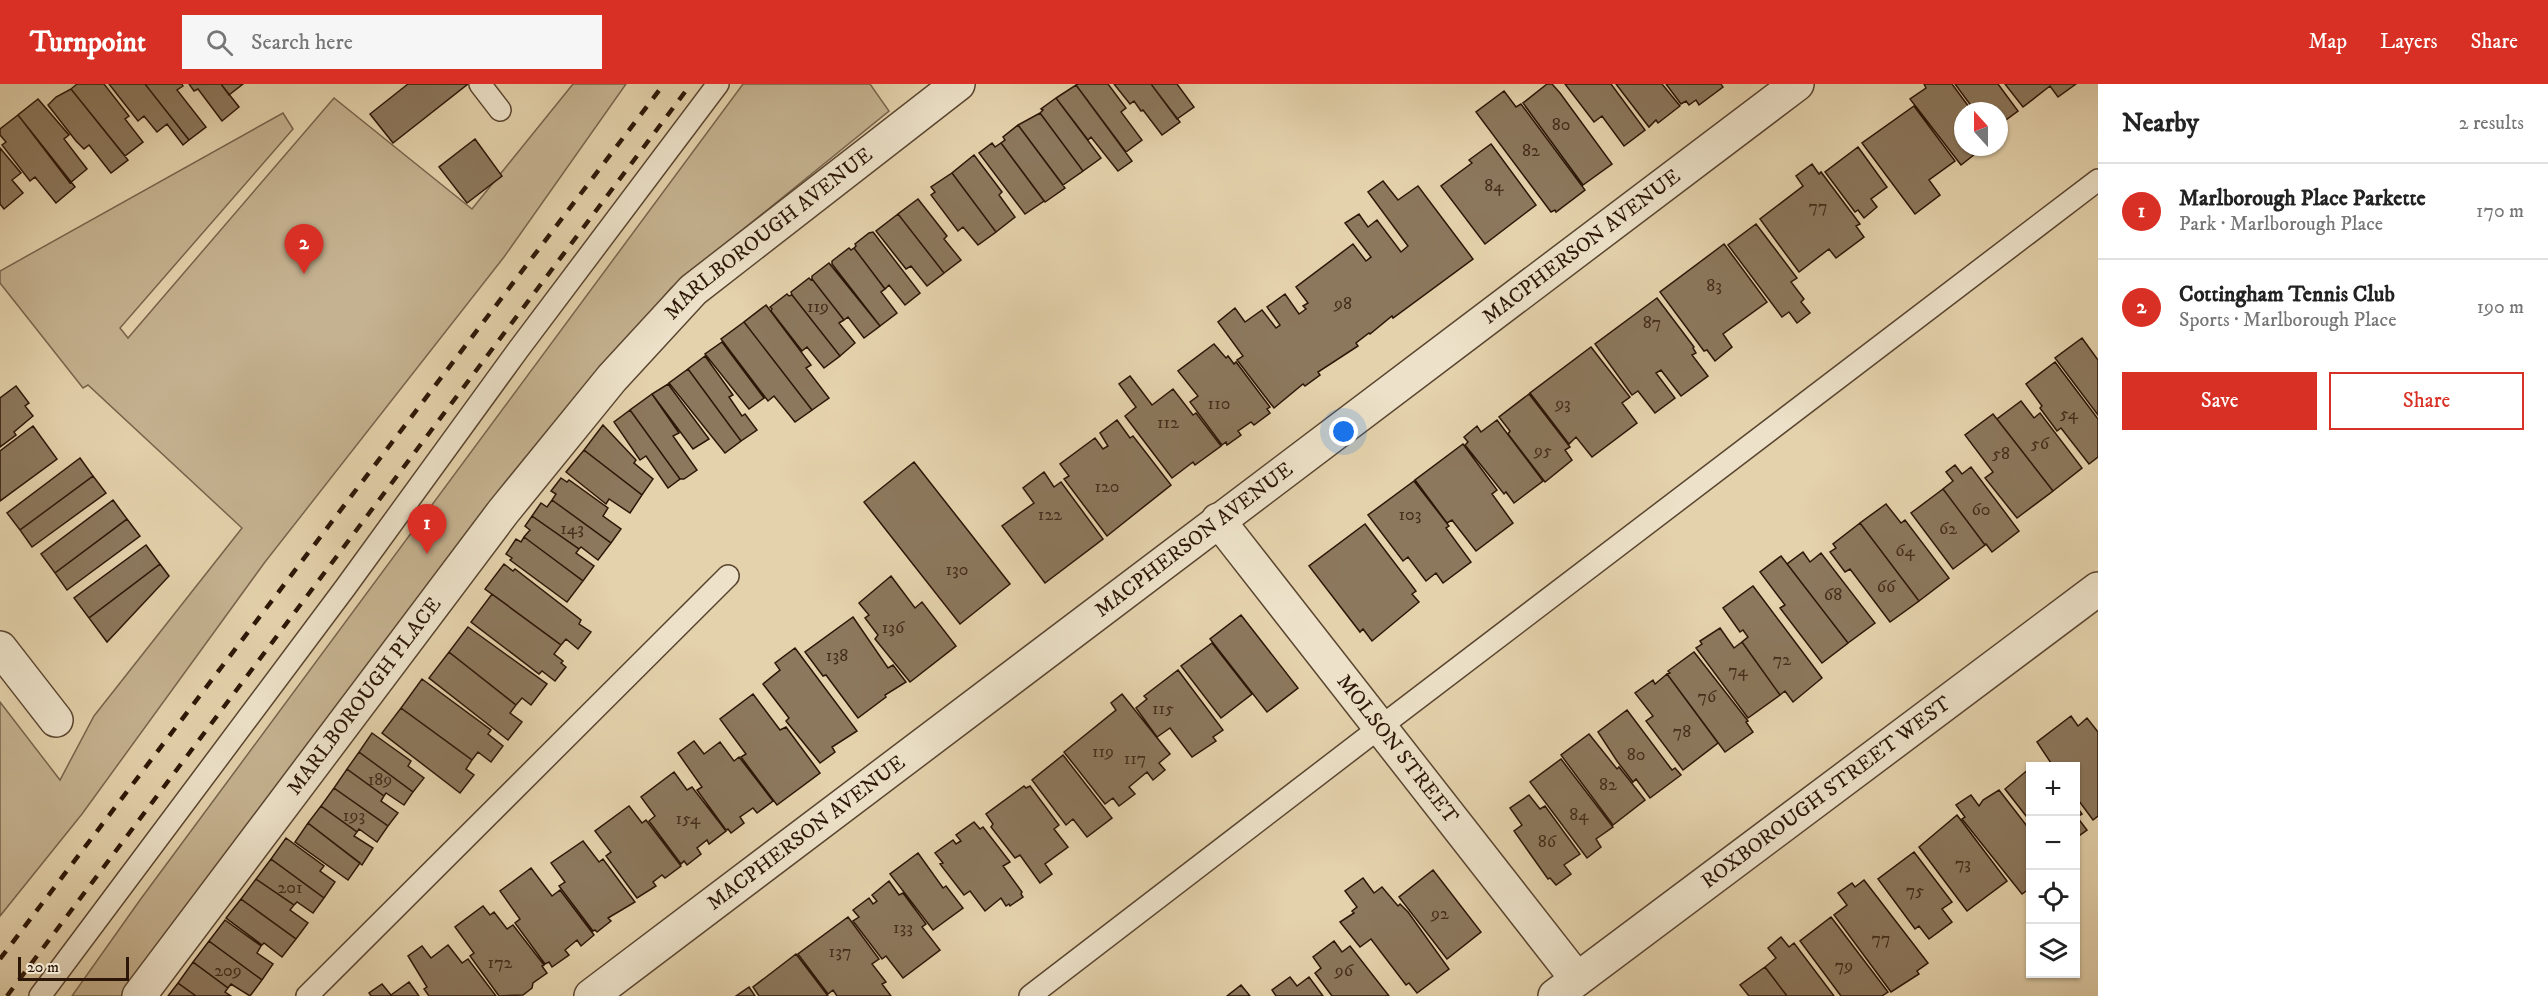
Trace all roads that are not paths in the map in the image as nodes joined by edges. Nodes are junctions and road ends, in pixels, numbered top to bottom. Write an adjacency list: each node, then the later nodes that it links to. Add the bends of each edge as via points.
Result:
1 (480, 84): 5 (lane)
2 (718, 84): 15 (lane)
3 (958, 84): 7 (street, MARLBOROUGH AVENUE, via 693,290)
4 (1797, 84): 8 (street, MACPHERSON AVENUE)
5 (500, 110)
6 (2098, 180): 13 (lane)
7 (594, 400): 16 (street, MARLBOROUGH PLACE, via 503,512)
8 (1218, 520): 13 (street, MOLSON STREET); 18 (street, MACPHERSON AVENUE)
9 (728, 576): 17 (lane)
10 (2098, 589): 14 (street, ROXBOROUGH STREET WEST)
11 (0, 648): 12 (street)
12 (56, 720)
13 (1380, 727): 14 (street, MOLSON STREET); 19 (lane)
14 (1566, 988)
15 (40, 996)
16 (139, 996)
17 (307, 996)
18 (591, 996)
19 (1030, 996)

